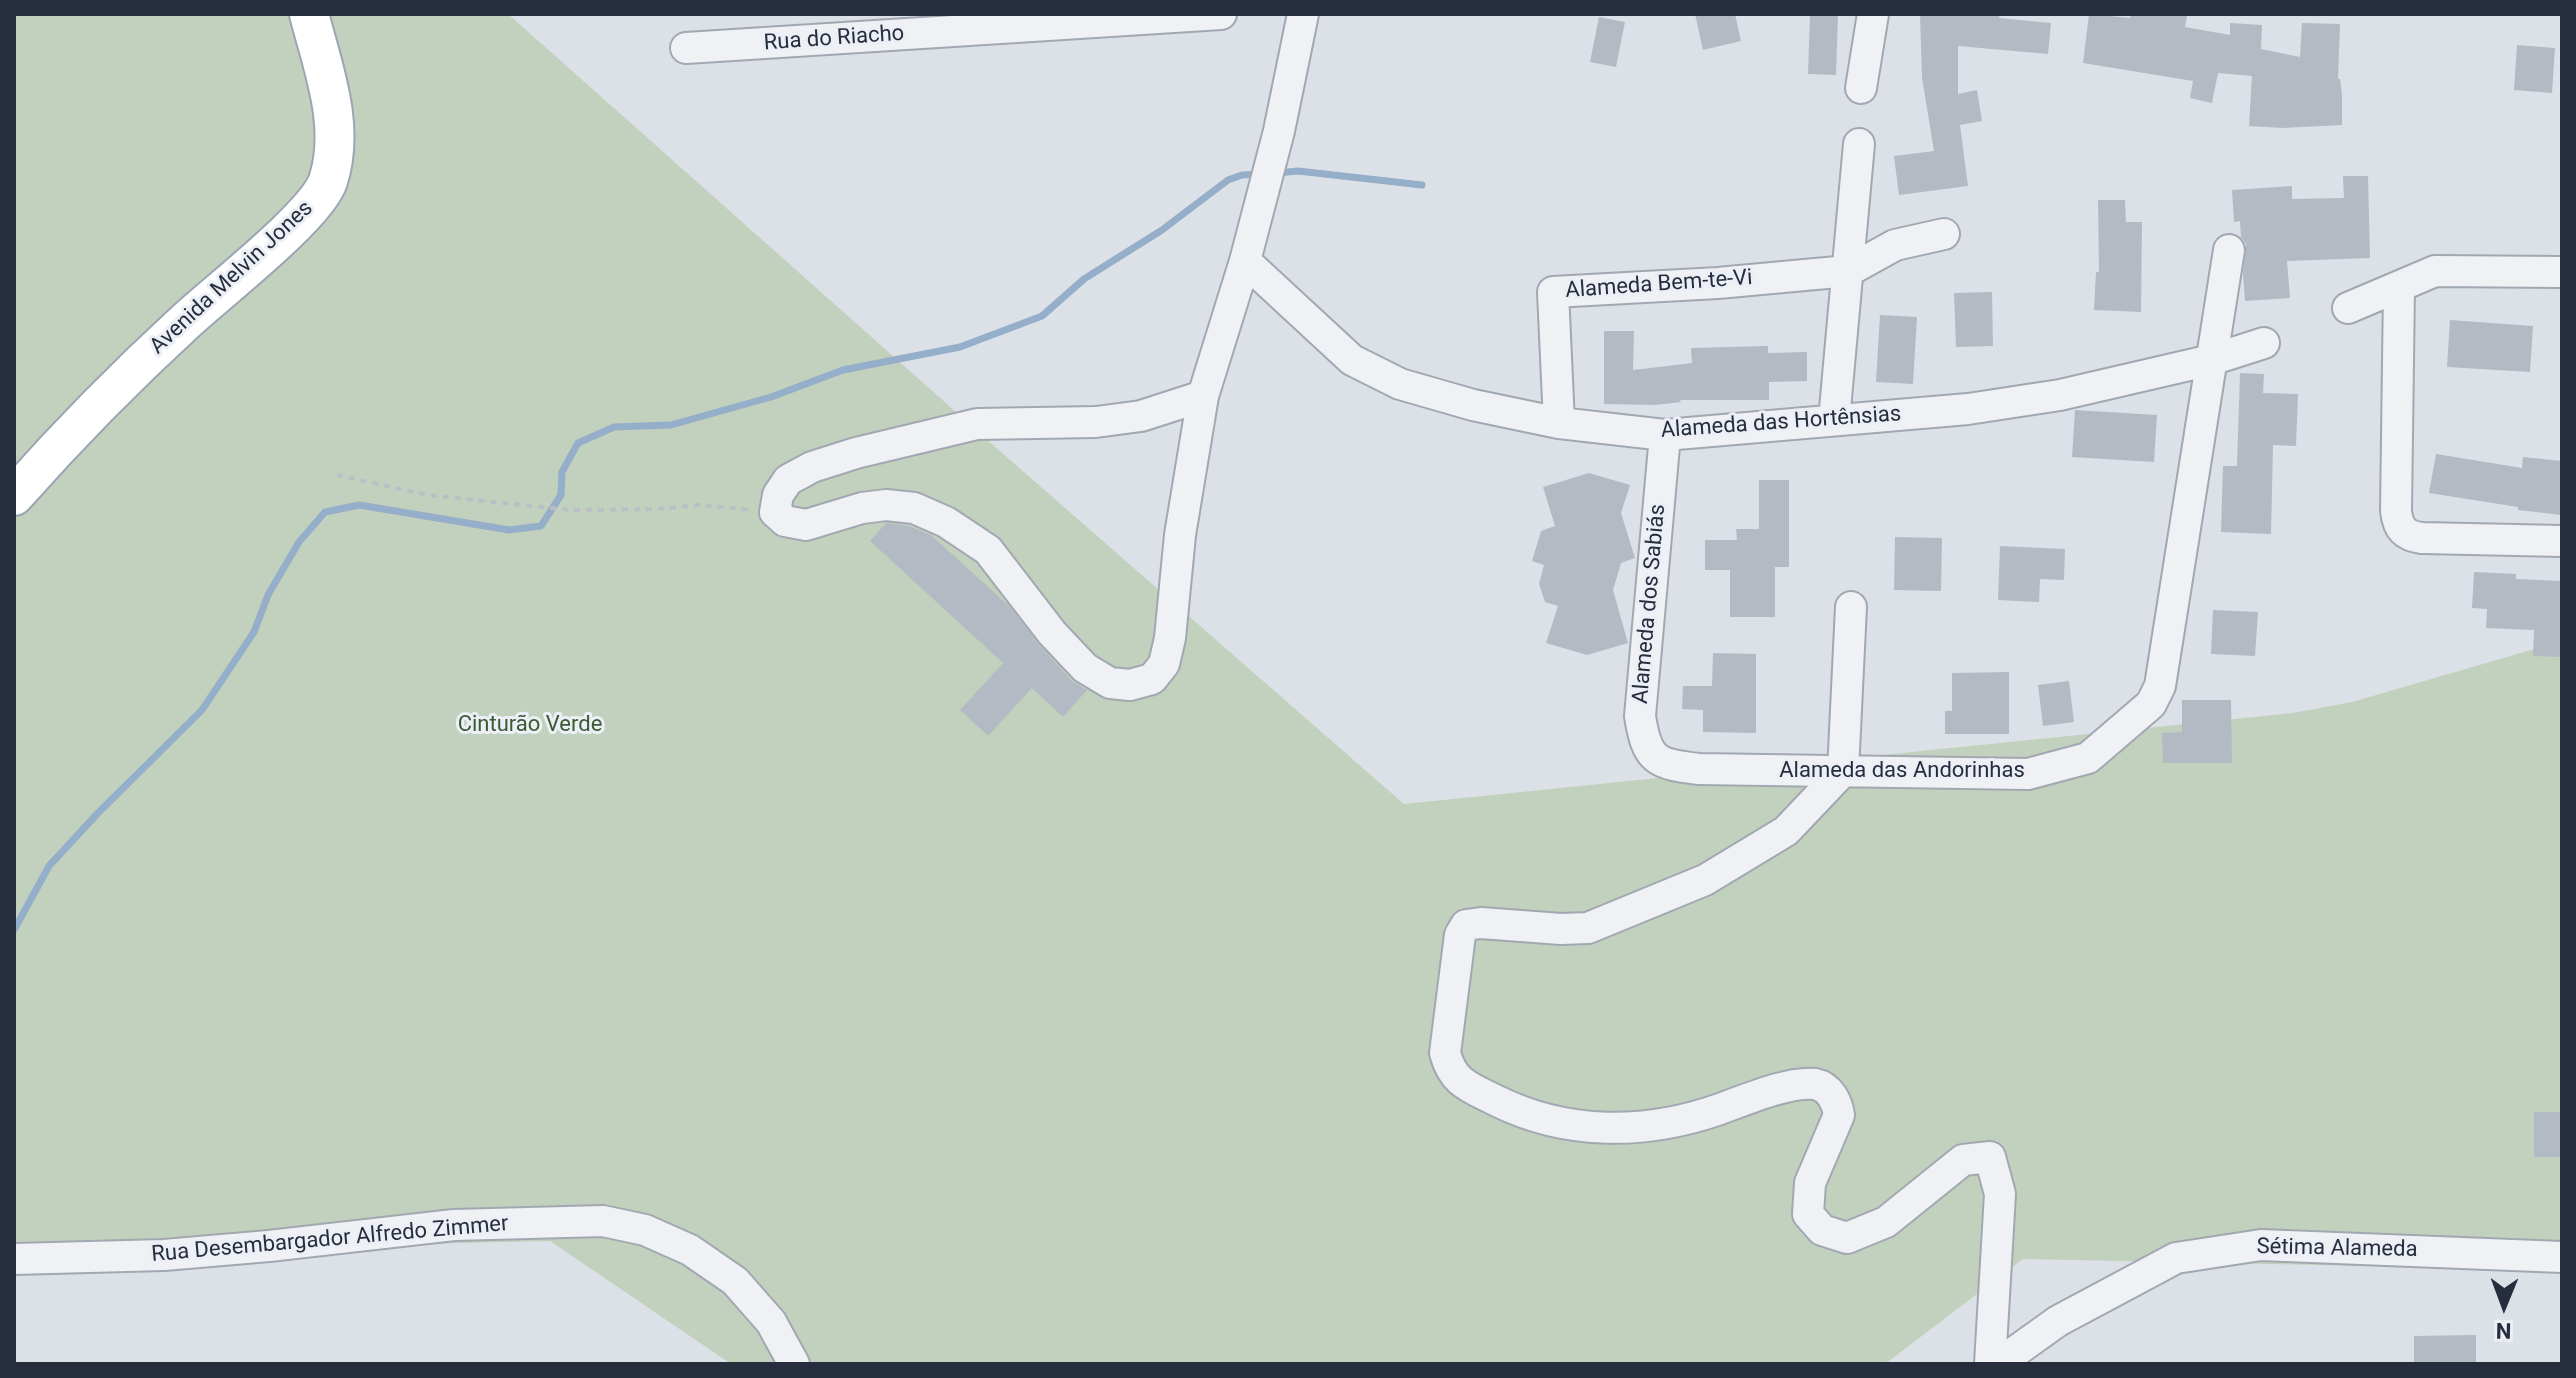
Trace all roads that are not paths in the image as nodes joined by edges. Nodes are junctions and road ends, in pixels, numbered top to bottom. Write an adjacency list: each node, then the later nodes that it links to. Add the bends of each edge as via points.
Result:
1 (309, 14): 21 (main road, Avenida Melvin Jones, via 333,112 336,142 327,184 308,212 115,389)
2 (1221, 14): 5 (street, Rua do Riacho)
3 (1303, 14): 10 (street)
4 (1873, 14): 6 (street)
5 (686, 48)
6 (1861, 88)
7 (1859, 144): 11 (street)
8 (1944, 234): 11 (street, via 1895,245)
9 (2229, 250): 16 (street, Alameda das Andorinhas)
10 (1245, 261): 17 (street); 19 (street, Alameda das Hortênsias, via 1352,360 1400,384)
11 (1848, 271): 18 (street); 19 (street, Alameda Bem-te-Vi, via 1553,292)
12 (2562, 272): 13 (street, via 2435,271)
13 (2399, 287): 14 (street); 22 (street, via 2396,511 2402,531 2422,538)
14 (2348, 308)
15 (2264, 343): 16 (street, Alameda das Hortênsias)
16 (2211, 360): 18 (street, Alameda das Hortênsias, via 2060,395); 25 (street, Alameda das Andorinhas, via 2160,686 2151,704 2088,758 2028,774)
17 (1203, 396): 17 (street, via 1141,416 977,424 856,453 788,480 775,512 785,521 806,525 886,505 914,508 946,522 988,550 1085,668 1110,683 1130,685 1152,679 1164,664)
18 (1834, 420): 20 (street, Alameda das Hortênsias)
19 (1559, 423): 20 (street, Alameda das Hortênsias)
20 (1665, 435): 24 (street, Alameda dos Sabiás, via 1640,716 1644,745)
21 (14, 496)
22 (2562, 541)
23 (1851, 607): 25 (street)
24 (1664, 765): 25 (street, Alameda das Andorinhas)
25 (1843, 771): 29 (street, via 1786,831 1705,880 1588,928 1466,925 1460,935 1445,1053 1449,1069 1463,1085 1537,1118 1595,1129 1691,1119 1789,1087 1814,1084 1827,1089 1839,1115 1810,1183 1808,1214 1822,1230 1847,1238 1886,1222 1963,1160 1990,1157 2000,1194)
26 (2562, 1257): 30 (street, Sétima Alameda, via 2261,1245 2176,1258 2058,1321)
27 (14, 1259): 28 (street, Rua Desembargador Alfredo Zimmer, via 164,1255 454,1225 603,1221 645,1230 690,1250 735,1281 771,1322)
28 (794, 1364)
29 (1990, 1364)
30 (1998, 1364)

